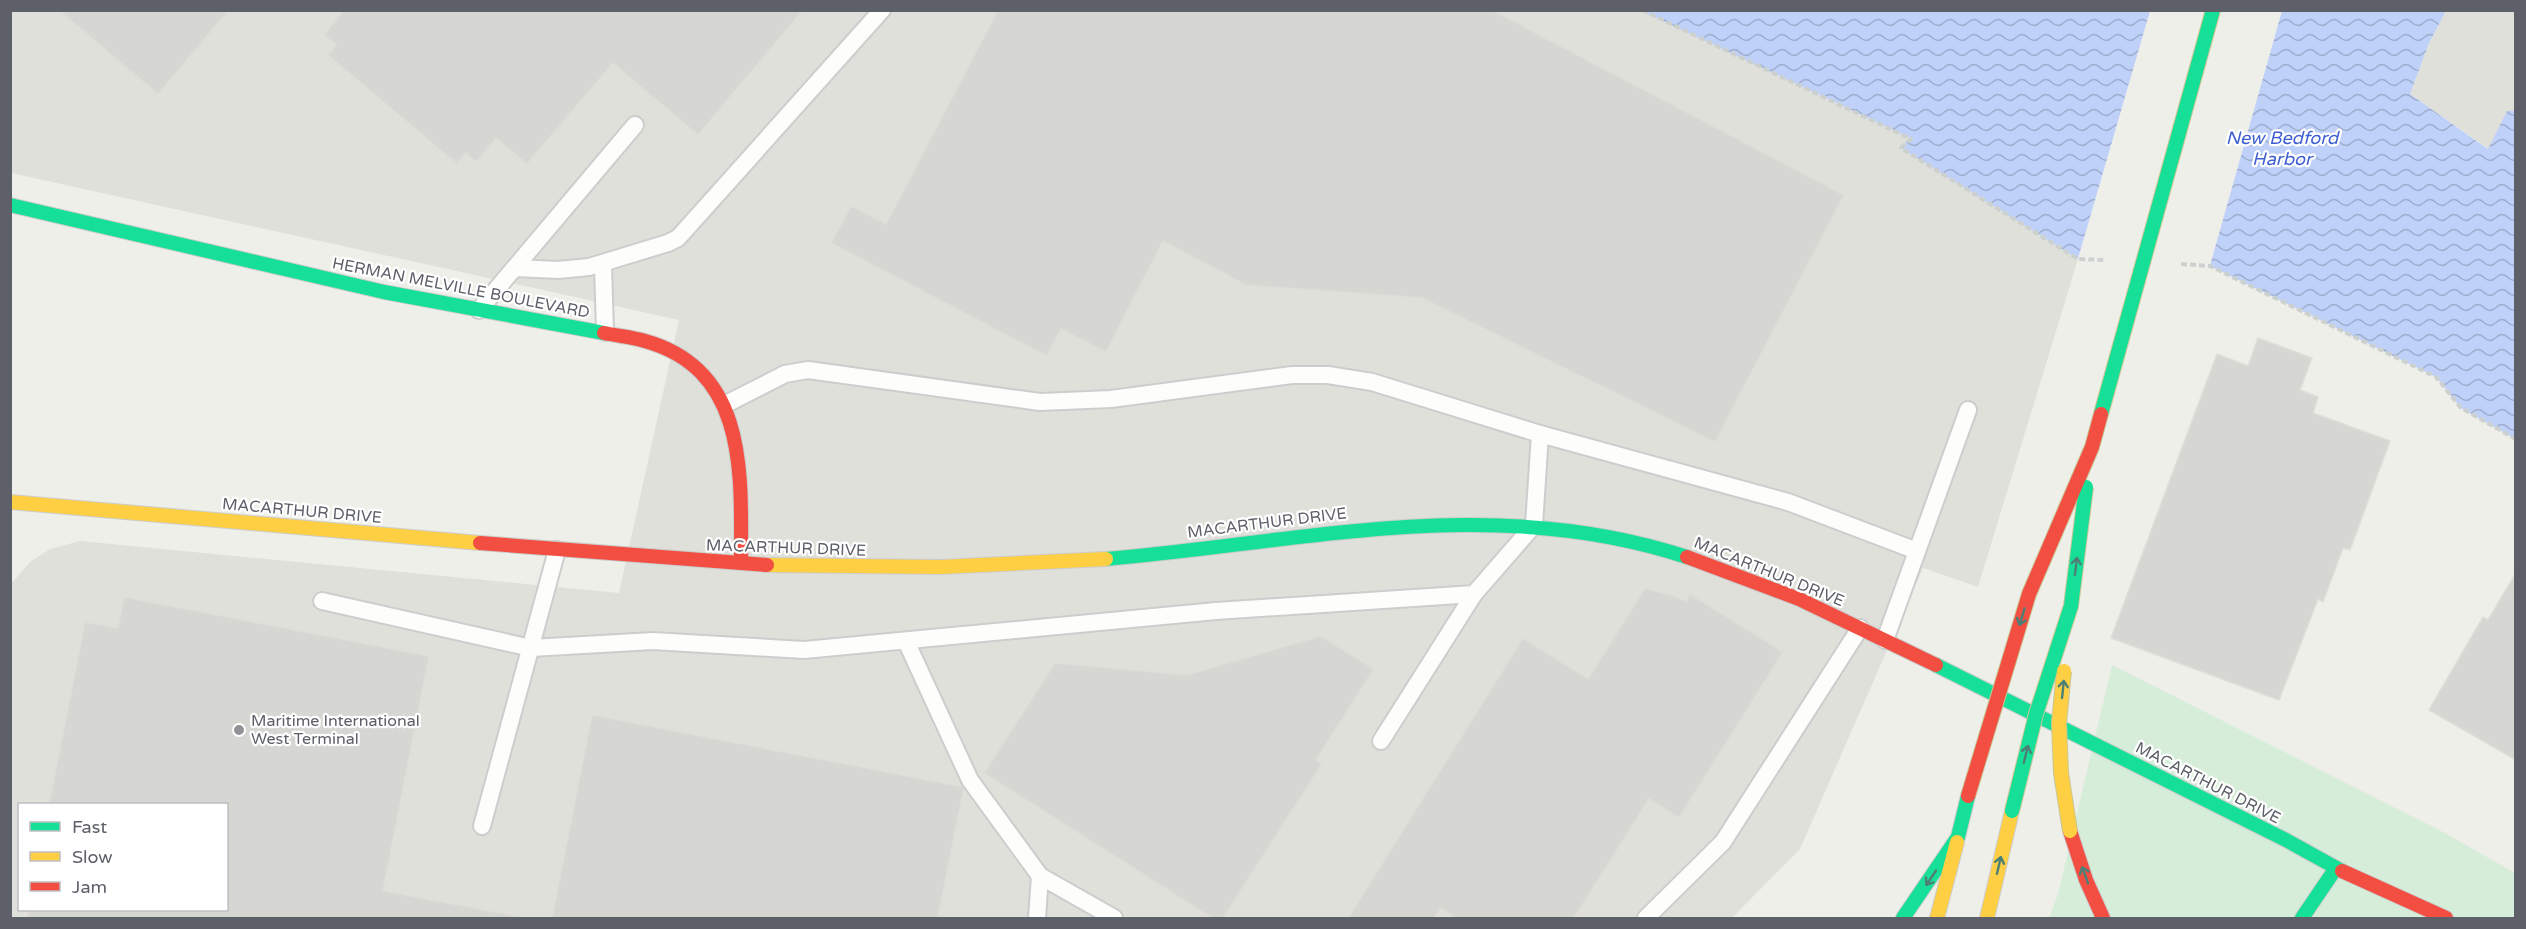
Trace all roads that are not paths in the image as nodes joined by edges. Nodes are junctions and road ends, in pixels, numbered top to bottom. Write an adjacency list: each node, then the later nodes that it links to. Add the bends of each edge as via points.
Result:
1 (882, 10): 5 (lane, via 678,238)
2 (2213, 10): 12 (main road, bridge)
3 (635, 125): 6 (lane)
4 (10, 205): 7 (main road, HERMAN MELVILLE BOULEVARD, via 339,282)
5 (603, 264): 6 (lane, via 566,270); 8 (lane)
6 (515, 268): 7 (lane)
7 (479, 310): 8 (main road, HERMAN MELVILLE BOULEVARD)
8 (605, 332): 9 (main road, HERMAN MELVILLE BOULEVARD, via 646,341 680,355 706,376)
9 (726, 404): 11 (lane, via 785,374 808,370 1060,403 1292,375 1328,375 1371,382); 17 (main road, HERMAN MELVILLE BOULEVARD, via 735,429 740,468)
10 (1968, 410): 16 (lane)
11 (1540, 434): 14 (lane); 16 (lane, via 1788,502)
12 (2092, 447): 20 (main road, one-way to 12, bridge); 27 (main road, one-way to 27, bridge, via 2030,594)
13 (10, 502): 15 (main road, MACARTHUR DRIVE)
14 (1534, 525): 17 (main road, MACARTHUR DRIVE, via 1383,526 1148,555 1000,566 879,568); 18 (lane); 21 (main road, MACARTHUR DRIVE, via 1609,536 1680,554)
15 (557, 550): 17 (main road, MACARTHUR DRIVE); 24 (lane)
16 (1917, 551): 22 (lane)
17 (741, 563)
18 (1474, 594): 23 (lane, via 1215,611); 25 (lane)
19 (322, 601): 24 (lane)
20 (2071, 606): 35 (main road, one-way to 20, bridge, via 2036,714); 36 (main road, one-way to 20, bridge, via 2070,831 2061,773 2059,723)
21 (1860, 628): 22 (main road, MACARTHUR DRIVE); 32 (lane, via 1723,842)
22 (1885, 640): 28 (main road, MACARTHUR DRIVE)
23 (906, 641): 24 (lane, via 804,650 653,641); 29 (lane, via 970,780)
24 (531, 648): 26 (lane)
25 (1381, 741)
26 (482, 826)
27 (1958, 837): 33 (main road, one-way to 33); 34 (main road)
28 (2336, 868): 37 (main road); 38 (main road, MACARTHUR DRIVE)
29 (1040, 876): 30 (lane); 31 (lane)
30 (1036, 918)
31 (1114, 918)
32 (1646, 918)
33 (1903, 918)
34 (1937, 918)
35 (1987, 918)
36 (2103, 918)
37 (2302, 918)
38 (2446, 918)

